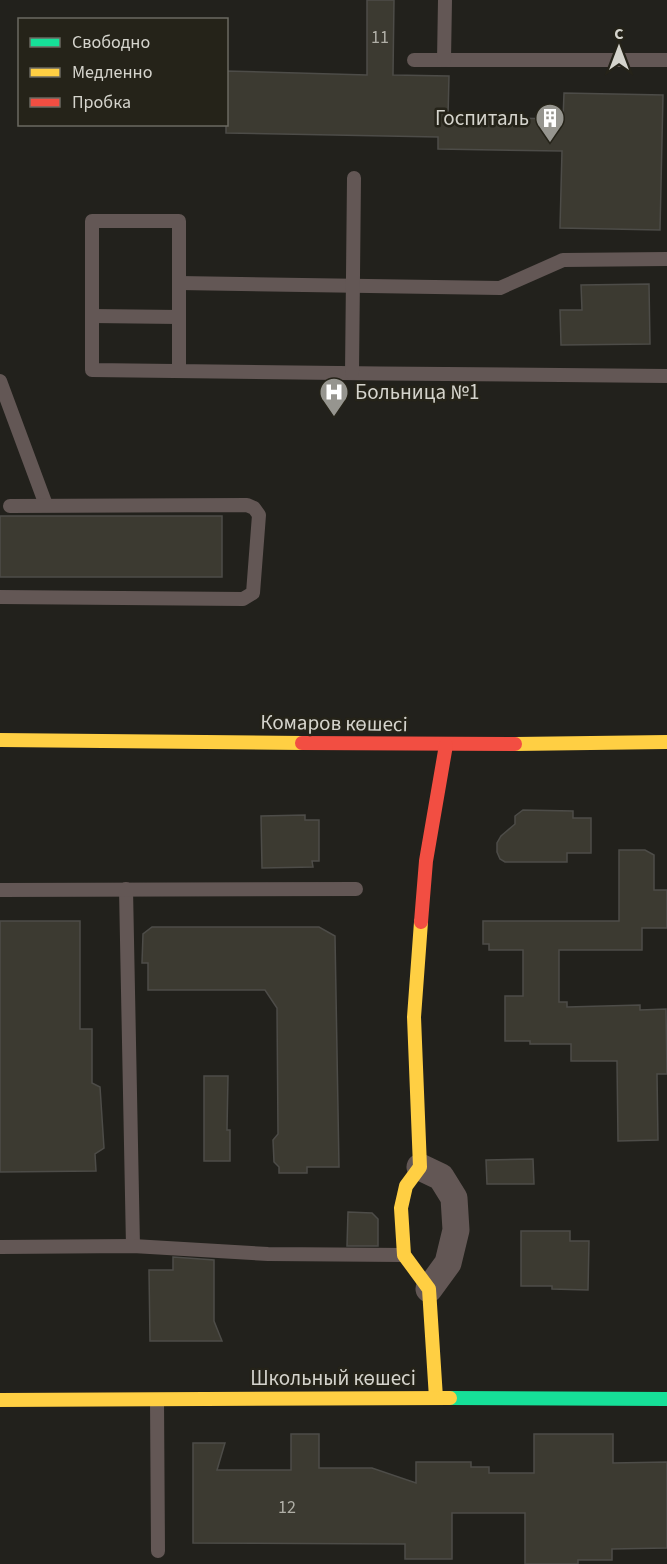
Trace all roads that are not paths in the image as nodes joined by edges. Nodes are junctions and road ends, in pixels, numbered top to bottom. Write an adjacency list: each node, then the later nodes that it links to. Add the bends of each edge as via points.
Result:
1 (445, 0): 3 (lane)
2 (414, 60): 3 (lane)
3 (444, 60): 4 (lane)
4 (667, 60)
5 (354, 178): 8 (lane)
6 (667, 260): 8 (lane, via 563,260 500,288)
7 (178, 283): 8 (lane); 9 (lane, via 178,221 92,221); 10 (lane)
8 (353, 285): 12 (lane)
9 (92, 316): 10 (lane); 11 (lane, via 92,370)
10 (178, 317): 11 (lane)
11 (178, 371): 12 (lane)
12 (352, 373): 13 (lane)
13 (667, 376)
14 (0, 381): 15 (lane)
15 (46, 505): 16 (lane); 17 (lane, via 255,508 259,515 253,593 243,598)
16 (10, 506)
17 (0, 597)
18 (0, 740): 20 (street, Комаров көшесі)
19 (667, 742): 20 (street, Комаров көшесі)
20 (446, 746): 24 (street, via 426,861 414,1017)
21 (126, 889): 22 (lane); 23 (lane); 25 (lane)
22 (356, 889)
23 (0, 890)
24 (420, 1167): 27 (street, via 406,1186 401,1208); 28 (street, via 441,1177 454,1198 456,1230 448,1263)
25 (133, 1246): 26 (lane); 27 (lane, via 268,1254)
26 (0, 1247)
27 (404, 1254): 28 (street)
28 (429, 1289): 29 (street)
29 (436, 1398): 30 (street, Школьный көшесі); 32 (street, Школьный көшесі)
30 (667, 1399)
31 (0, 1400): 32 (street, Школьный көшесі)
32 (157, 1400): 33 (lane)
33 (158, 1551)

